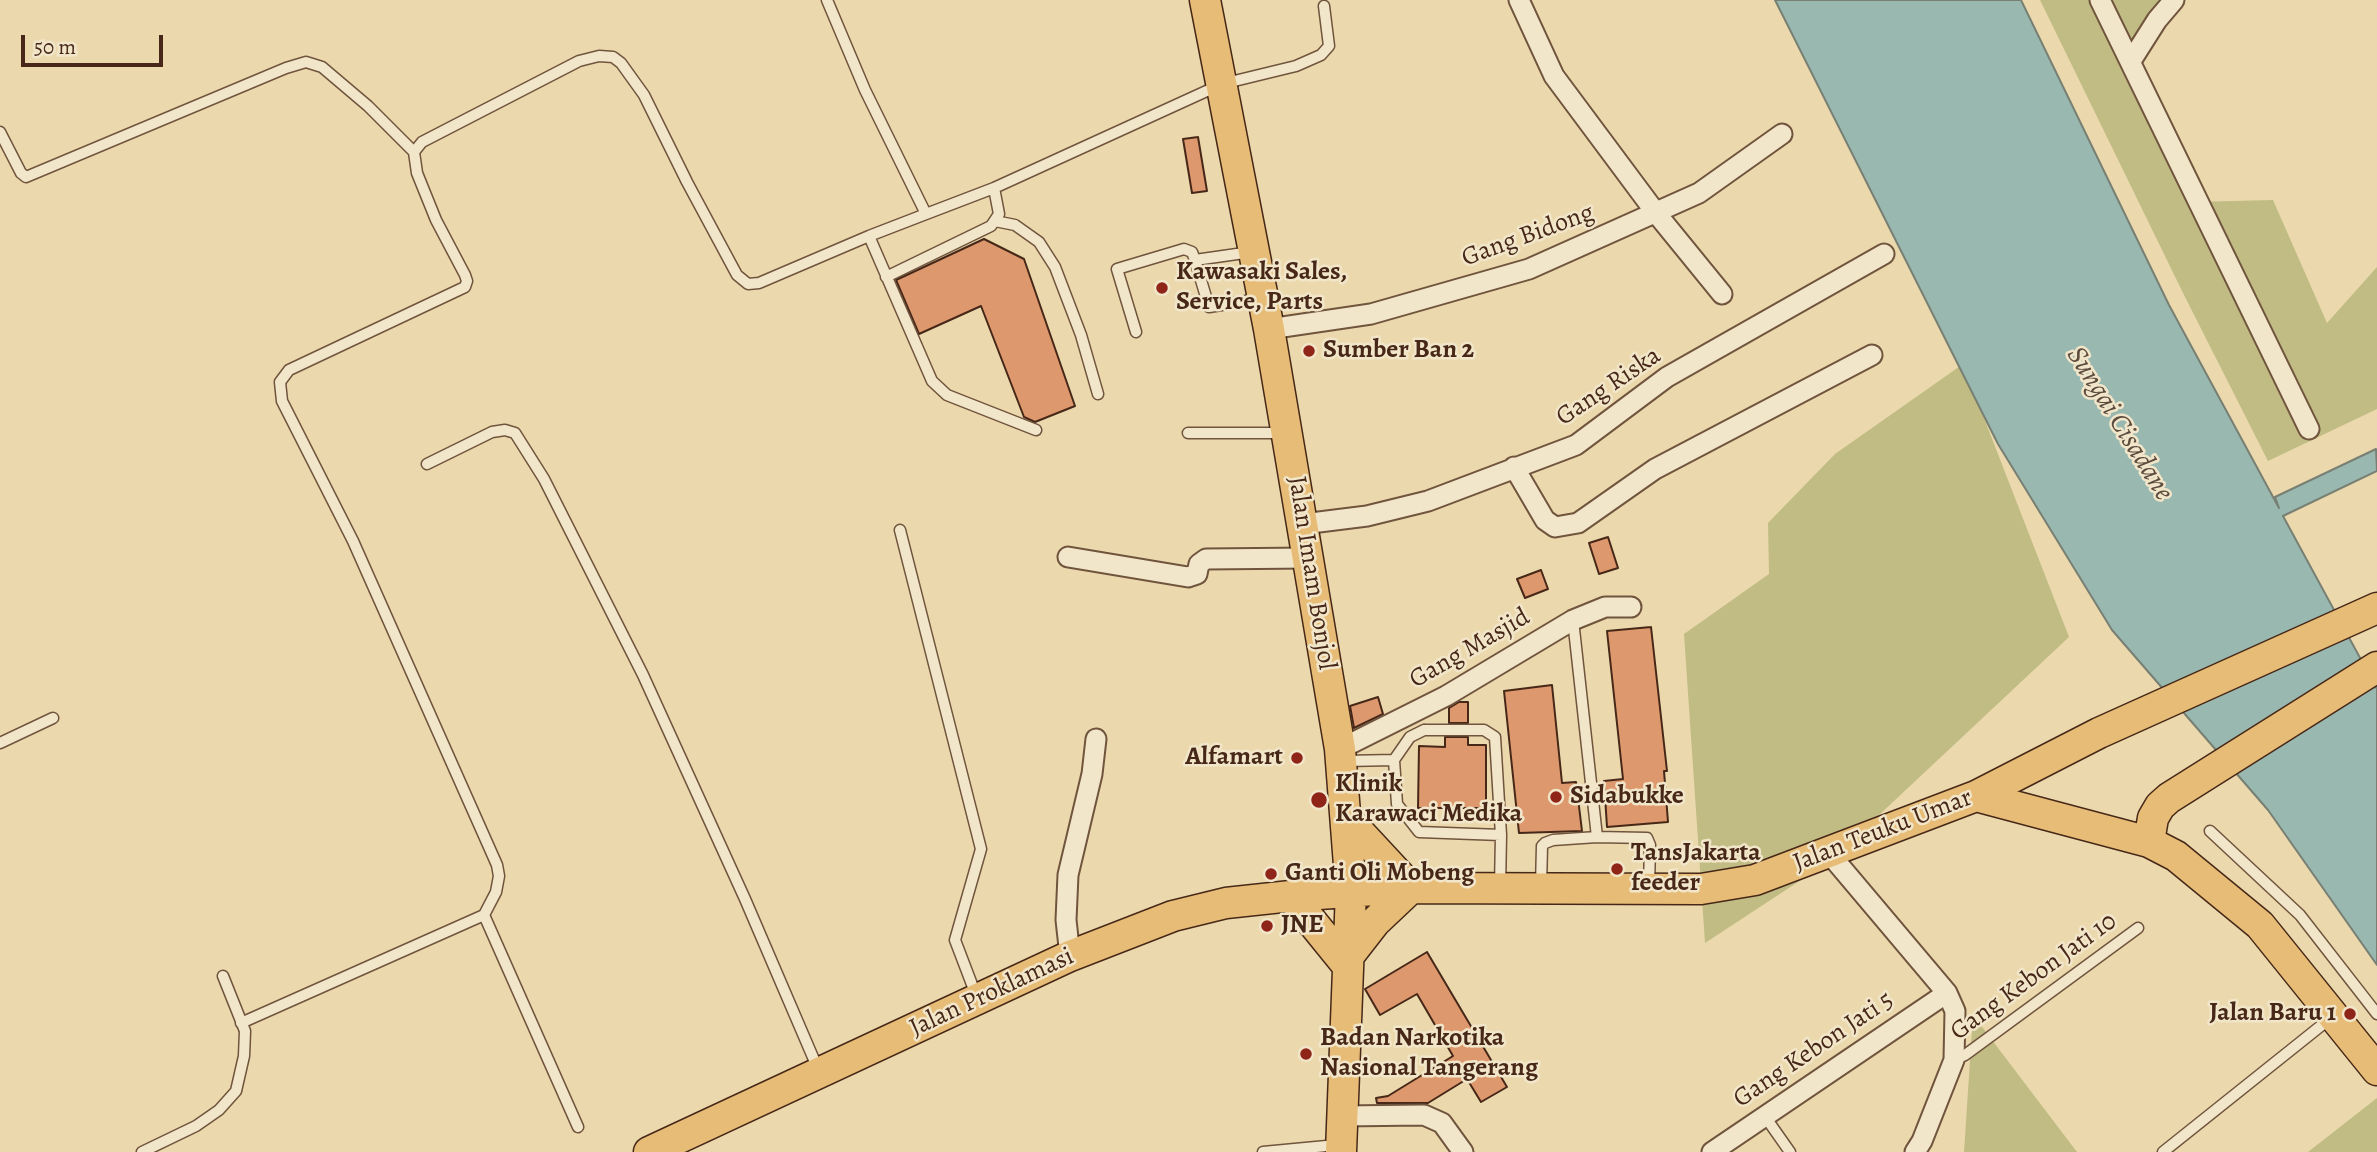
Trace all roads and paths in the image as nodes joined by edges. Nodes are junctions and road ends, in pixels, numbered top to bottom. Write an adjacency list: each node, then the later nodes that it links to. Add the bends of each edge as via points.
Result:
1 (827, 0): 14 (lane)
2 (1205, 0): 8 (main road, Jalan Imam Bonjol)
3 (1519, 0): 13 (street, via 1554,76)
4 (2100, 0): 7 (street)
5 (2174, 0): 7 (street)
6 (1324, 6): 8 (lane, via 1329,46 1321,55 1296,66)
7 (2131, 61): 27 (street)
8 (1222, 83): 12 (lane); 17 (main road, Jalan Imam Bonjol)
9 (0, 132): 11 (lane, via 26,177 306,62 322,67)
10 (1782, 134): 13 (street, Gang Bidong, via 1699,193)
11 (414, 152): 16 (lane, via 422,142 579,61 599,55 613,57 644,95 737,275 748,284); 59 (lane, via 417,173 465,275 465,286 289,370 280,390 497,864 496,892)
12 (994, 188): 14 (lane); 15 (lane, via 999,214)
13 (1656, 213): 21 (street); 23 (street, Gang Bidong, via 1529,269 1371,314)
14 (926, 214): 16 (lane)
15 (995, 221): 20 (lane); 26 (lane, via 1015,225 1039,242 1055,267)
16 (869, 236): 20 (lane)
17 (1254, 252): 19 (lane); 22 (main road, Jalan Imam Bonjol)
18 (1884, 254): 32 (street, Gang Riska, via 1667,377 1576,444)
19 (1195, 260): 22 (lane, via 1209,307); 24 (lane, via 1192,252 1184,249 1117,269)
20 (886, 277): 28 (lane, via 932,381 953,398)
21 (1721, 293)
22 (1263, 298): 23 (main road, Jalan Imam Bonjol)
23 (1269, 329): 30 (main road, Jalan Imam Bonjol)
24 (1136, 332)
25 (1872, 355): 32 (street, via 1655,469 1578,523 1555,527 1545,520)
26 (1098, 394)
27 (2309, 429)
28 (1036, 430)
29 (1188, 433): 30 (lane)
30 (1287, 433): 33 (main road, Jalan Imam Bonjol)
31 (427, 464): 71 (lane, via 492,432 515,433 544,479 649,687)
32 (1514, 467): 33 (street, Gang Riska, via 1428,501 1367,516)
33 (1303, 524): 36 (main road, Jalan Imam Bonjol)
34 (900, 530): 65 (lane, via 981,849 955,940)
35 (1068, 557): 36 (street, via 1188,577 1197,574 1206,559)
36 (1308, 558): 44 (main road, Jalan Imam Bonjol)
37 (1631, 607): 39 (street, Gang Masjid, via 1605,607)
38 (2377, 608): 46 (main road, Jalan Teuku Umar, via 2099,733)
39 (1573, 620): 44 (street, Gang Masjid); 50 (lane)
40 (2377, 667): 51 (main road, via 2160,806)
41 (53, 718): 43 (lane)
42 (1097, 739): 61 (street, via 1068,875)
43 (0, 743)
44 (1341, 755): 45 (lane); 47 (main road, Jalan Imam Bonjol)
45 (1394, 760): 49 (lane, via 1397,804 1419,832); 49 (lane, via 1410,737 1424,730 1484,730 1495,737)
46 (1976, 796): 51 (main road); 52 (main road, Jalan Teuku Umar)
47 (1346, 818): 53 (main road); 57 (main road, Jalan Imam Bonjol)
48 (2210, 831): 66 (lane, via 2300,915)
49 (1501, 835): 54 (lane)
50 (1597, 837): 55 (lane, via 1545,843); 56 (lane, via 1647,838)
51 (2149, 842): 67 (main road, via 2176,856 2260,925)
52 (1828, 852): 56 (main road, Jalan Teuku Umar, via 1755,880 1701,889); 64 (street)
53 (1411, 888): 54 (main road, Jalan Teuku Umar); 57 (main road, Jalan Teuku Umar); 62 (main road, via 1375,922)
54 (1499, 890): 55 (main road, Jalan Teuku Umar)
55 (1541, 890): 56 (main road, Jalan Teuku Umar)
56 (1649, 890)
57 (1351, 891): 58 (main road, Jalan Proklamasi); 62 (main road, Jalan Imam Bonjol)
58 (1291, 896): 61 (main road, Jalan Proklamasi, via 1226,903 1173,916); 62 (main road)
59 (484, 915): 68 (lane); 74 (lane)
60 (2138, 928): 69 (lane, Gang Kebon Jati 10)
61 (1070, 956): 65 (main road, Jalan Proklamasi)
62 (1347, 962): 73 (main road, Jalan Imam Bonjol)
63 (223, 976): 68 (lane)
64 (1947, 993): 69 (street, via 1955,1011); 72 (street, Gang Kebon Jati 5)
65 (978, 999): 71 (main road, Jalan Proklamasi)
66 (2377, 1014)
67 (2334, 1015): 70 (main road); 83 (lane)
68 (242, 1023): 76 (lane, via 244,1056 236,1091 196,1126)
69 (1954, 1060): 82 (street)
70 (2377, 1070)
71 (820, 1073): 77 (main road, Jalan Proklamasi)
72 (1764, 1115): 80 (street, Gang Kebon Jati 5); 81 (lane)
73 (1342, 1116): 75 (main road, Jalan Imam Bonjol); 79 (street, via 1424,1115 1442,1123)
74 (578, 1127)
75 (1341, 1149): 78 (lane)
76 (142, 1152)
77 (649, 1152)
78 (1263, 1152)
79 (1463, 1152)
80 (1712, 1152)
81 (1790, 1152)
82 (1915, 1152)
83 (2163, 1152)

